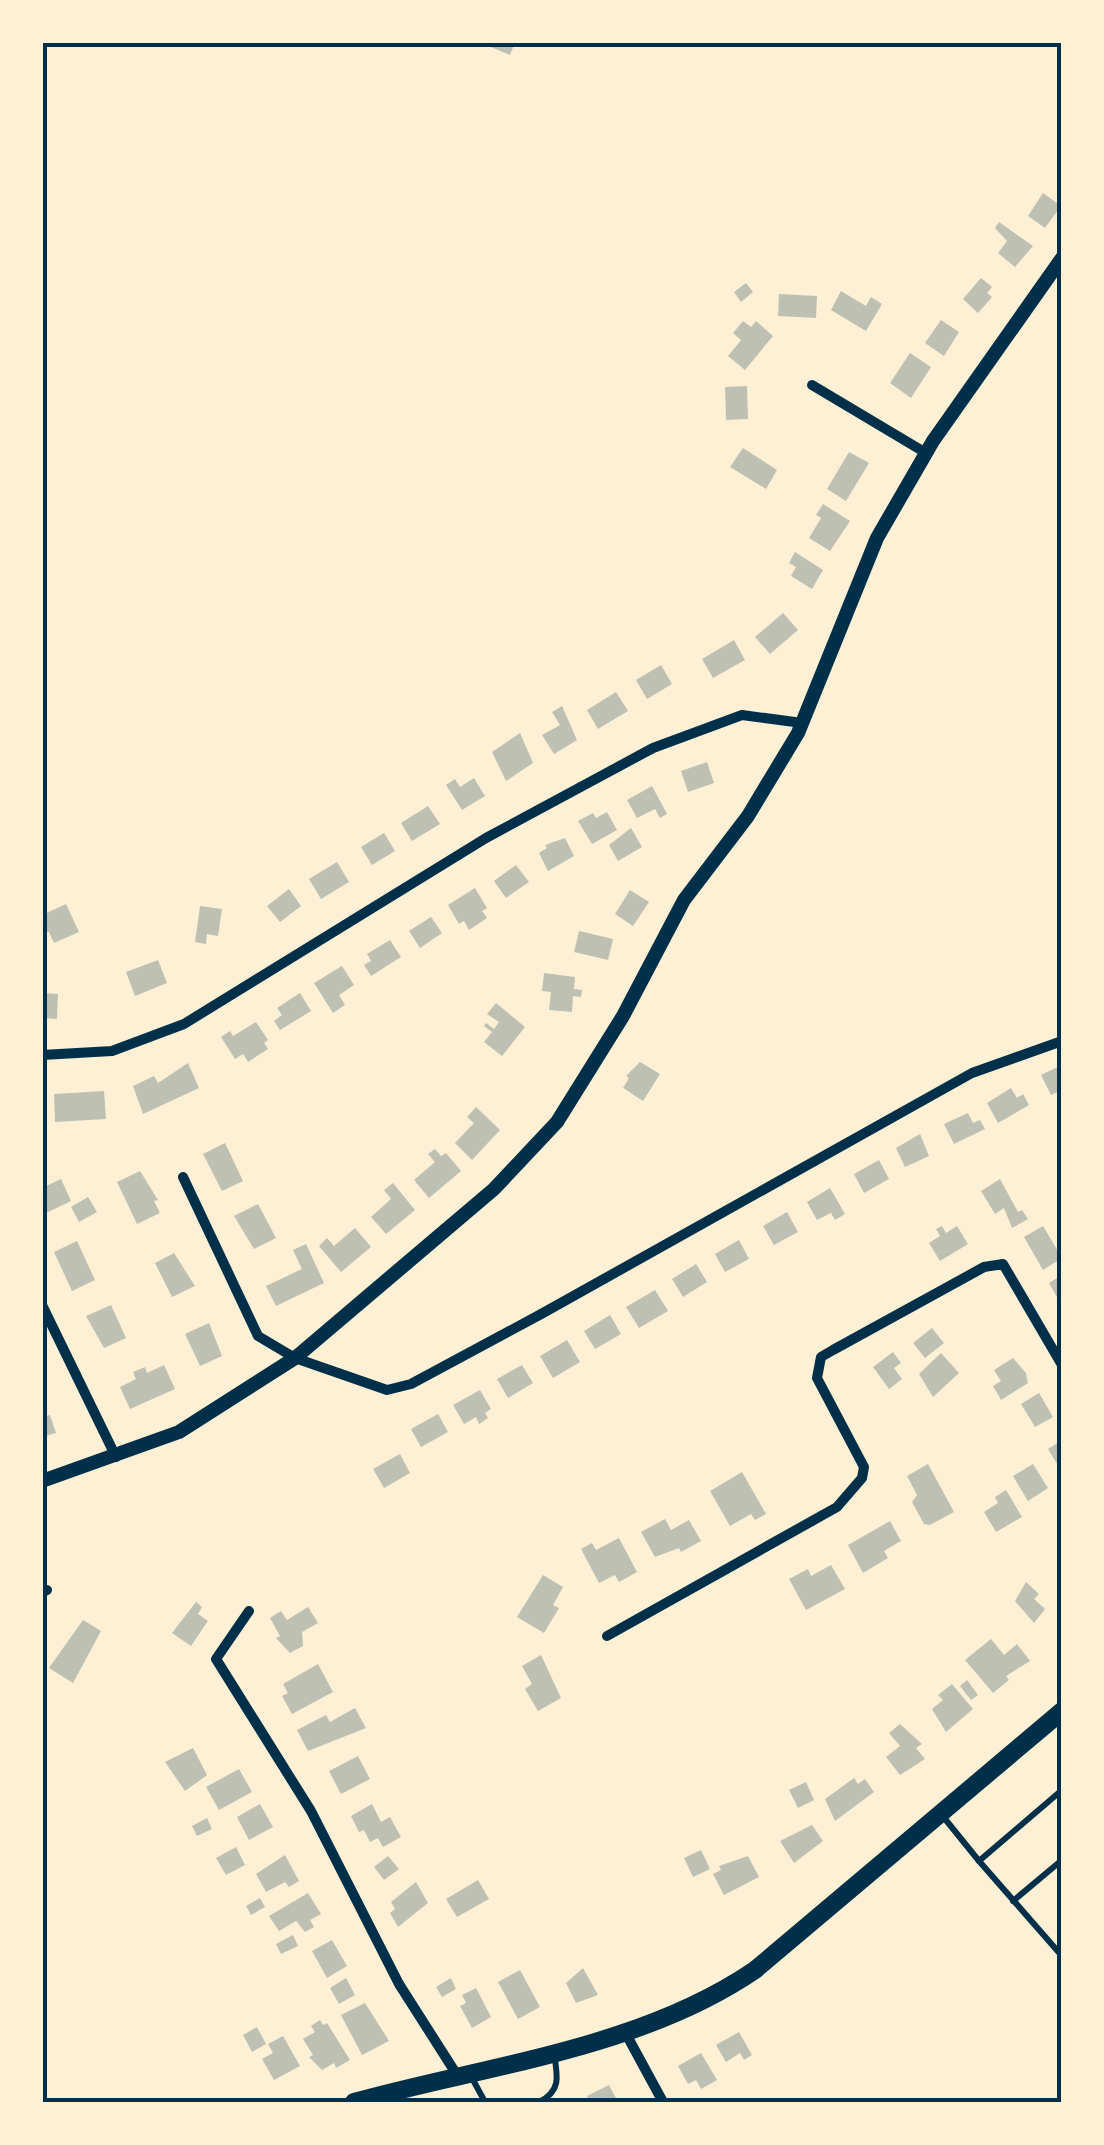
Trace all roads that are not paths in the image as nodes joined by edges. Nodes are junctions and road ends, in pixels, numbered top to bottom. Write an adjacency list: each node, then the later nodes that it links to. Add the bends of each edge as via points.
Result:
1 (1062, 258): 3 (street)
2 (812, 384): 3 (street)
3 (926, 453): 4 (street, via 876,538)
4 (802, 723): 6 (street, via 742,715 653,748 486,838 184,1024 112,1051); 9 (street, via 748,816 684,900 623,1016 556,1122 494,1189)
5 (1062, 1041): 9 (street, via 972,1073 411,1384 372,1388)
6 (42, 1055)
7 (182, 1178): 9 (street, via 258,1336)
8 (42, 1305): 11 (street)
9 (295, 1358): 11 (street, via 179,1432)
10 (1062, 1365): 14 (street, via 1003,1264 984,1267 833,1350 822,1357 817,1378 864,1466 855,1488 838,1508)
11 (116, 1457): 12 (street)
12 (42, 1481)
13 (249, 1611): 24 (street, via 216,1659 310,1811 399,1984)
14 (607, 1636)
15 (1062, 1711): 17 (main road)
16 (1062, 1790): 19 (lane)
17 (940, 1813): 19 (lane); 22 (main road, via 755,1970 678,2014)
18 (1062, 1860): 20 (lane)
19 (978, 1861): 20 (lane)
20 (1013, 1901): 21 (lane)
21 (1062, 1956)
22 (624, 2032): 23 (main road); 28 (street)
23 (554, 2050): 24 (main road); 27 (lane, via 559,2082)
24 (463, 2074): 25 (main road); 26 (lane)
25 (354, 2102)
26 (485, 2102)
27 (538, 2102)
28 (663, 2102)

